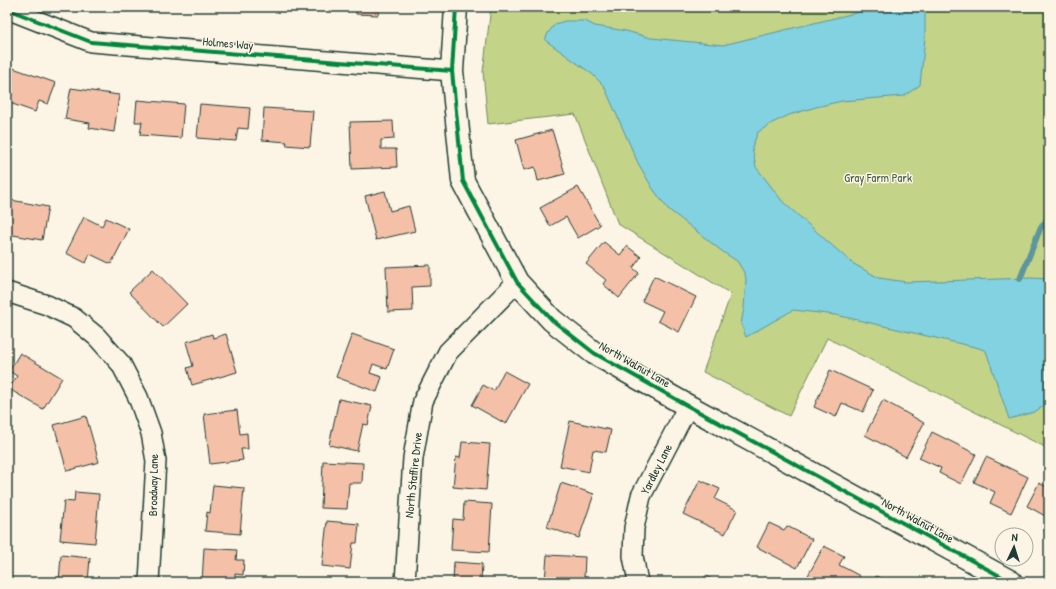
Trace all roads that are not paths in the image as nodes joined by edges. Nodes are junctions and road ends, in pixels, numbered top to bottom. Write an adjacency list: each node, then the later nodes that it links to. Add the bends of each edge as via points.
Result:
1 (456, 7): 3 (street, North Walnut Lane)
2 (7, 9): 3 (street, Holmes Way, via 91,42)
3 (452, 71): 4 (street, North Walnut Lane, via 463,181)
4 (517, 282): 6 (street, North Walnut Lane, via 552,320 594,353); 8 (street, North Staffire Drive, via 448,352 423,401 413,458)
5 (7, 292): 7 (street, Broadway Lane, via 47,305 74,318 98,337 121,364 138,397 151,433 156,461)
6 (688, 406): 9 (street, Yardley Lane, via 641,496 634,528 633,556); 10 (street, North Walnut Lane)
7 (149, 582)
8 (405, 582)
9 (638, 582)
10 (1011, 582)

